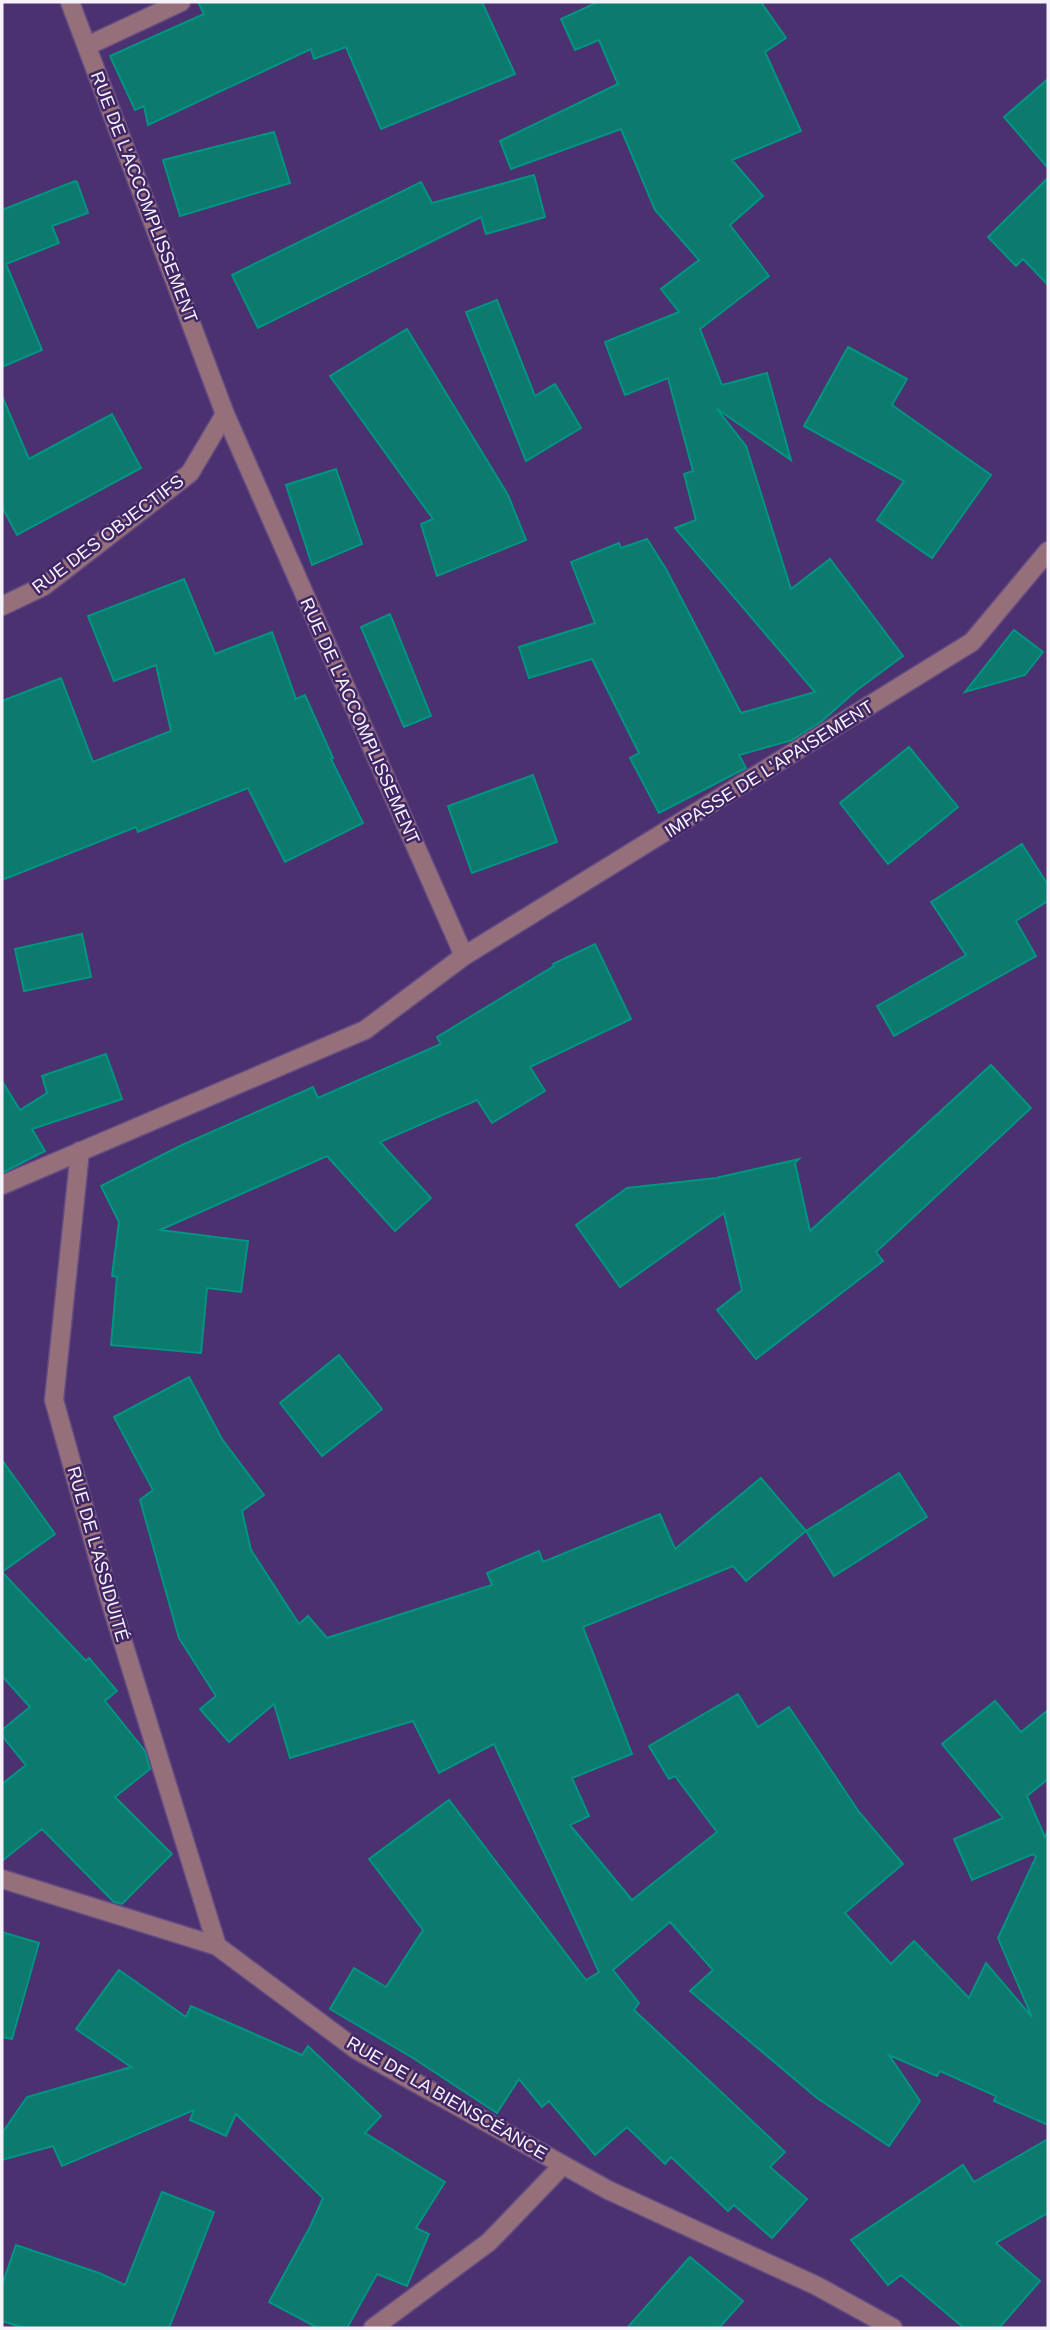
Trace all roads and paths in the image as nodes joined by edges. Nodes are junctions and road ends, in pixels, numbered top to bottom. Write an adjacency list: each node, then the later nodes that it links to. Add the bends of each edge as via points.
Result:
1 (70, 2): 3 (street, RUE DE L'ACCOMPLISSEMENT)
2 (181, 2): 3 (street)
3 (87, 46): 4 (street, RUE DE L'ACCOMPLISSEMENT)
4 (225, 414): 6 (street, RUE DES OBJECTIFS, via 190,473 44,586); 7 (street, RUE DE L'ACCOMPLISSEMENT)
5 (1048, 551): 7 (street, IMPASSE DE L'APAISEMENT, via 972,642)
6 (2, 606)
7 (464, 956): 8 (street, via 365,1030)
8 (80, 1152): 9 (street); 11 (street, RUE DE L'ASSIDUITÉ, via 54,1401)
9 (2, 1185)
10 (2, 1879): 11 (street, RUE DE LA BIENSCÉANCE)
11 (217, 1947): 12 (street, RUE DE LA BIENSCÉANCE, via 357,2050)
12 (563, 2165): 13 (street, via 489,2242); 14 (street, RUE DE LA BIENSCÉANCE)
13 (373, 2328)
14 (893, 2328)

